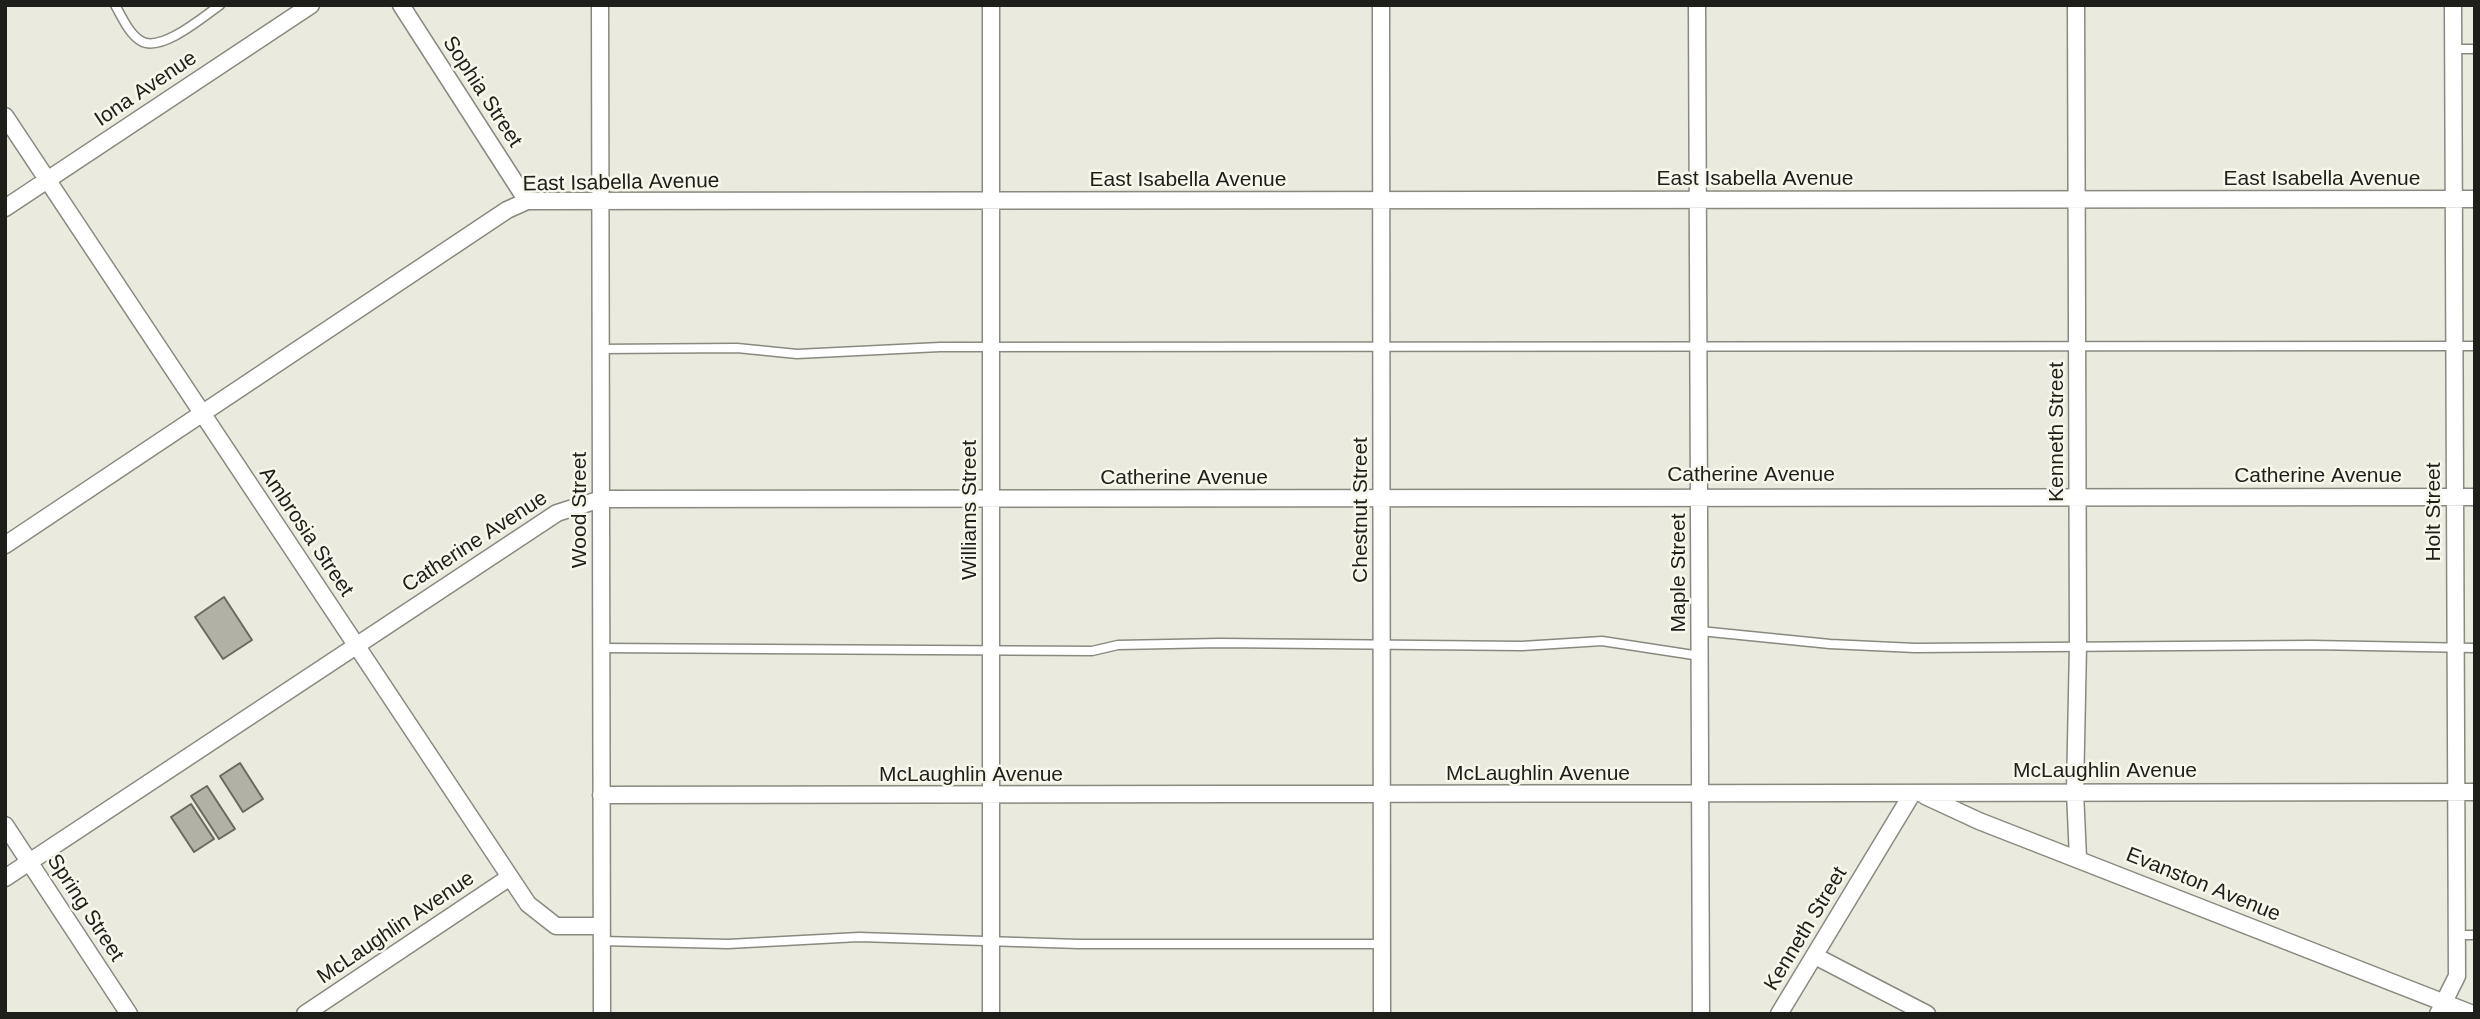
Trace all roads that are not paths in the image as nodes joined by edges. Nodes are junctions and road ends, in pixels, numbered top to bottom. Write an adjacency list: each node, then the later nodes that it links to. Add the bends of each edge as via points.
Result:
1 (115, 5): 2 (lane, via 131,32 153,45 167,41)
2 (220, 5)
3 (311, 5): 14 (street, Iona Avenue)
4 (401, 5): 19 (street, Sophia Street)
5 (600, 5): 22 (street, Wood Street)
6 (991, 5): 20 (street, Williams Street)
7 (1381, 5): 21 (street, Chestnut Street)
8 (1697, 5): 16 (street, Maple Street)
9 (2076, 5): 17 (street, Kenneth Street)
10 (2452, 5): 11 (street, Holt Street)
11 (2453, 49): 12 (lane); 18 (street, Holt Street)
12 (2475, 49)
13 (5, 116): 14 (street, Ambrosia Street)
14 (48, 180): 23 (street, Iona Avenue); 31 (street, Ambrosia Street)
15 (2475, 199): 18 (street, East Isabella Avenue)
16 (1698, 200): 17 (street, East Isabella Avenue); 21 (street, East Isabella Avenue); 29 (street, Maple Street)
17 (2077, 200): 18 (street, East Isabella Avenue); 26 (street, Kenneth Street)
18 (2452, 200): 24 (street, Holt Street)
19 (527, 201): 22 (street, East Isabella Avenue); 31 (street, East Isabella Avenue, via 513,205)
20 (992, 201): 21 (street, East Isabella Avenue); 22 (street, East Isabella Avenue); 27 (street, Williams Street)
21 (1382, 201): 28 (street, Chestnut Street)
22 (599, 202): 30 (street, Wood Street)
23 (5, 208)
24 (2454, 346): 25 (lane); 26 (lane); 34 (street, Holt Street)
25 (2475, 346)
26 (2078, 347): 29 (lane); 33 (street, Kenneth Street)
27 (990, 348): 28 (lane); 30 (lane, via 797,354 737,348); 38 (street, Williams Street)
28 (1382, 348): 29 (lane); 36 (street, Chestnut Street)
29 (1700, 348): 32 (street, Maple Street)
30 (599, 349): 37 (street, Wood Street)
31 (201, 413): 39 (street, East Isabella Avenue); 41 (street, Ambrosia Street)
32 (1700, 496): 33 (street, Catherine Avenue); 36 (street, Catherine Avenue); 40 (street, Maple Street)
33 (2077, 497): 34 (street, Catherine Avenue); 42 (street, Kenneth Street)
34 (2455, 497): 35 (street, Catherine Avenue); 47 (street, Holt Street)
35 (2475, 497)
36 (1382, 498): 38 (street, Catherine Avenue); 43 (street, Chestnut Street)
37 (601, 499): 38 (street, Catherine Avenue); 41 (street, Catherine Avenue, via 557,513); 44 (street, Wood Street)
38 (991, 499): 45 (street, Williams Street)
39 (5, 545)
40 (1700, 631): 42 (lane, via 1915,648); 48 (street, Maple Street)
41 (356, 645): 59 (street, Catherine Avenue); 60 (street, Ambrosia Street)
42 (2078, 645): 47 (lane); 49 (street, Kenneth Street)
43 (1384, 647): 45 (lane, via 1220,642 1118,645 1093,651); 48 (lane, via 1602,641); 55 (street, Chestnut Street)
44 (601, 648): 45 (lane); 54 (street, Wood Street)
45 (991, 648): 56 (street, Williams Street)
46 (2475, 648): 47 (lane)
47 (2455, 649): 50 (street, Holt Street)
48 (1700, 656): 52 (street, Maple Street)
49 (2075, 792): 50 (street, McLaughlin Avenue); 53 (street, McLaughlin Avenue); 58 (street, Kenneth Street)
50 (2457, 792): 51 (street, McLaughlin Avenue); 63 (street, Holt Street)
51 (2475, 792)
52 (1700, 794): 53 (street, McLaughlin Avenue); 55 (street, McLaughlin Avenue); 74 (street, Maple Street)
53 (1916, 794): 58 (street, Evanston Avenue); 67 (street, Kenneth Street)
54 (601, 795): 56 (street, McLaughlin Avenue); 62 (street, Wood Street)
55 (1382, 796): 56 (street, McLaughlin Avenue); 66 (street, Chestnut Street)
56 (991, 797): 65 (street, Williams Street)
57 (5, 825): 59 (street, Spring Street)
58 (2078, 858): 68 (street, Evanston Avenue)
59 (29, 862): 61 (street, Catherine Avenue); 69 (street, Spring Street)
60 (510, 877): 62 (street, Ambrosia Street, via 545,920); 70 (street, McLaughlin Avenue)
61 (5, 878)
62 (601, 933): 65 (lane, via 729,944 859,937); 71 (street, Wood Street)
63 (2457, 934): 64 (lane); 68 (street, Holt Street, via 2457,976)
64 (2475, 935)
65 (991, 941): 66 (lane); 72 (street, Williams Street)
66 (1382, 944): 73 (street, Chestnut Street)
67 (1815, 956): 75 (street, Kenneth Street); 76 (street)
68 (2442, 1008): 77 (street, Evanston Avenue)
69 (130, 1014)
70 (305, 1014)
71 (602, 1014)
72 (991, 1014)
73 (1382, 1014)
74 (1701, 1014)
75 (1779, 1014)
76 (1927, 1014)
77 (2473, 1014)

